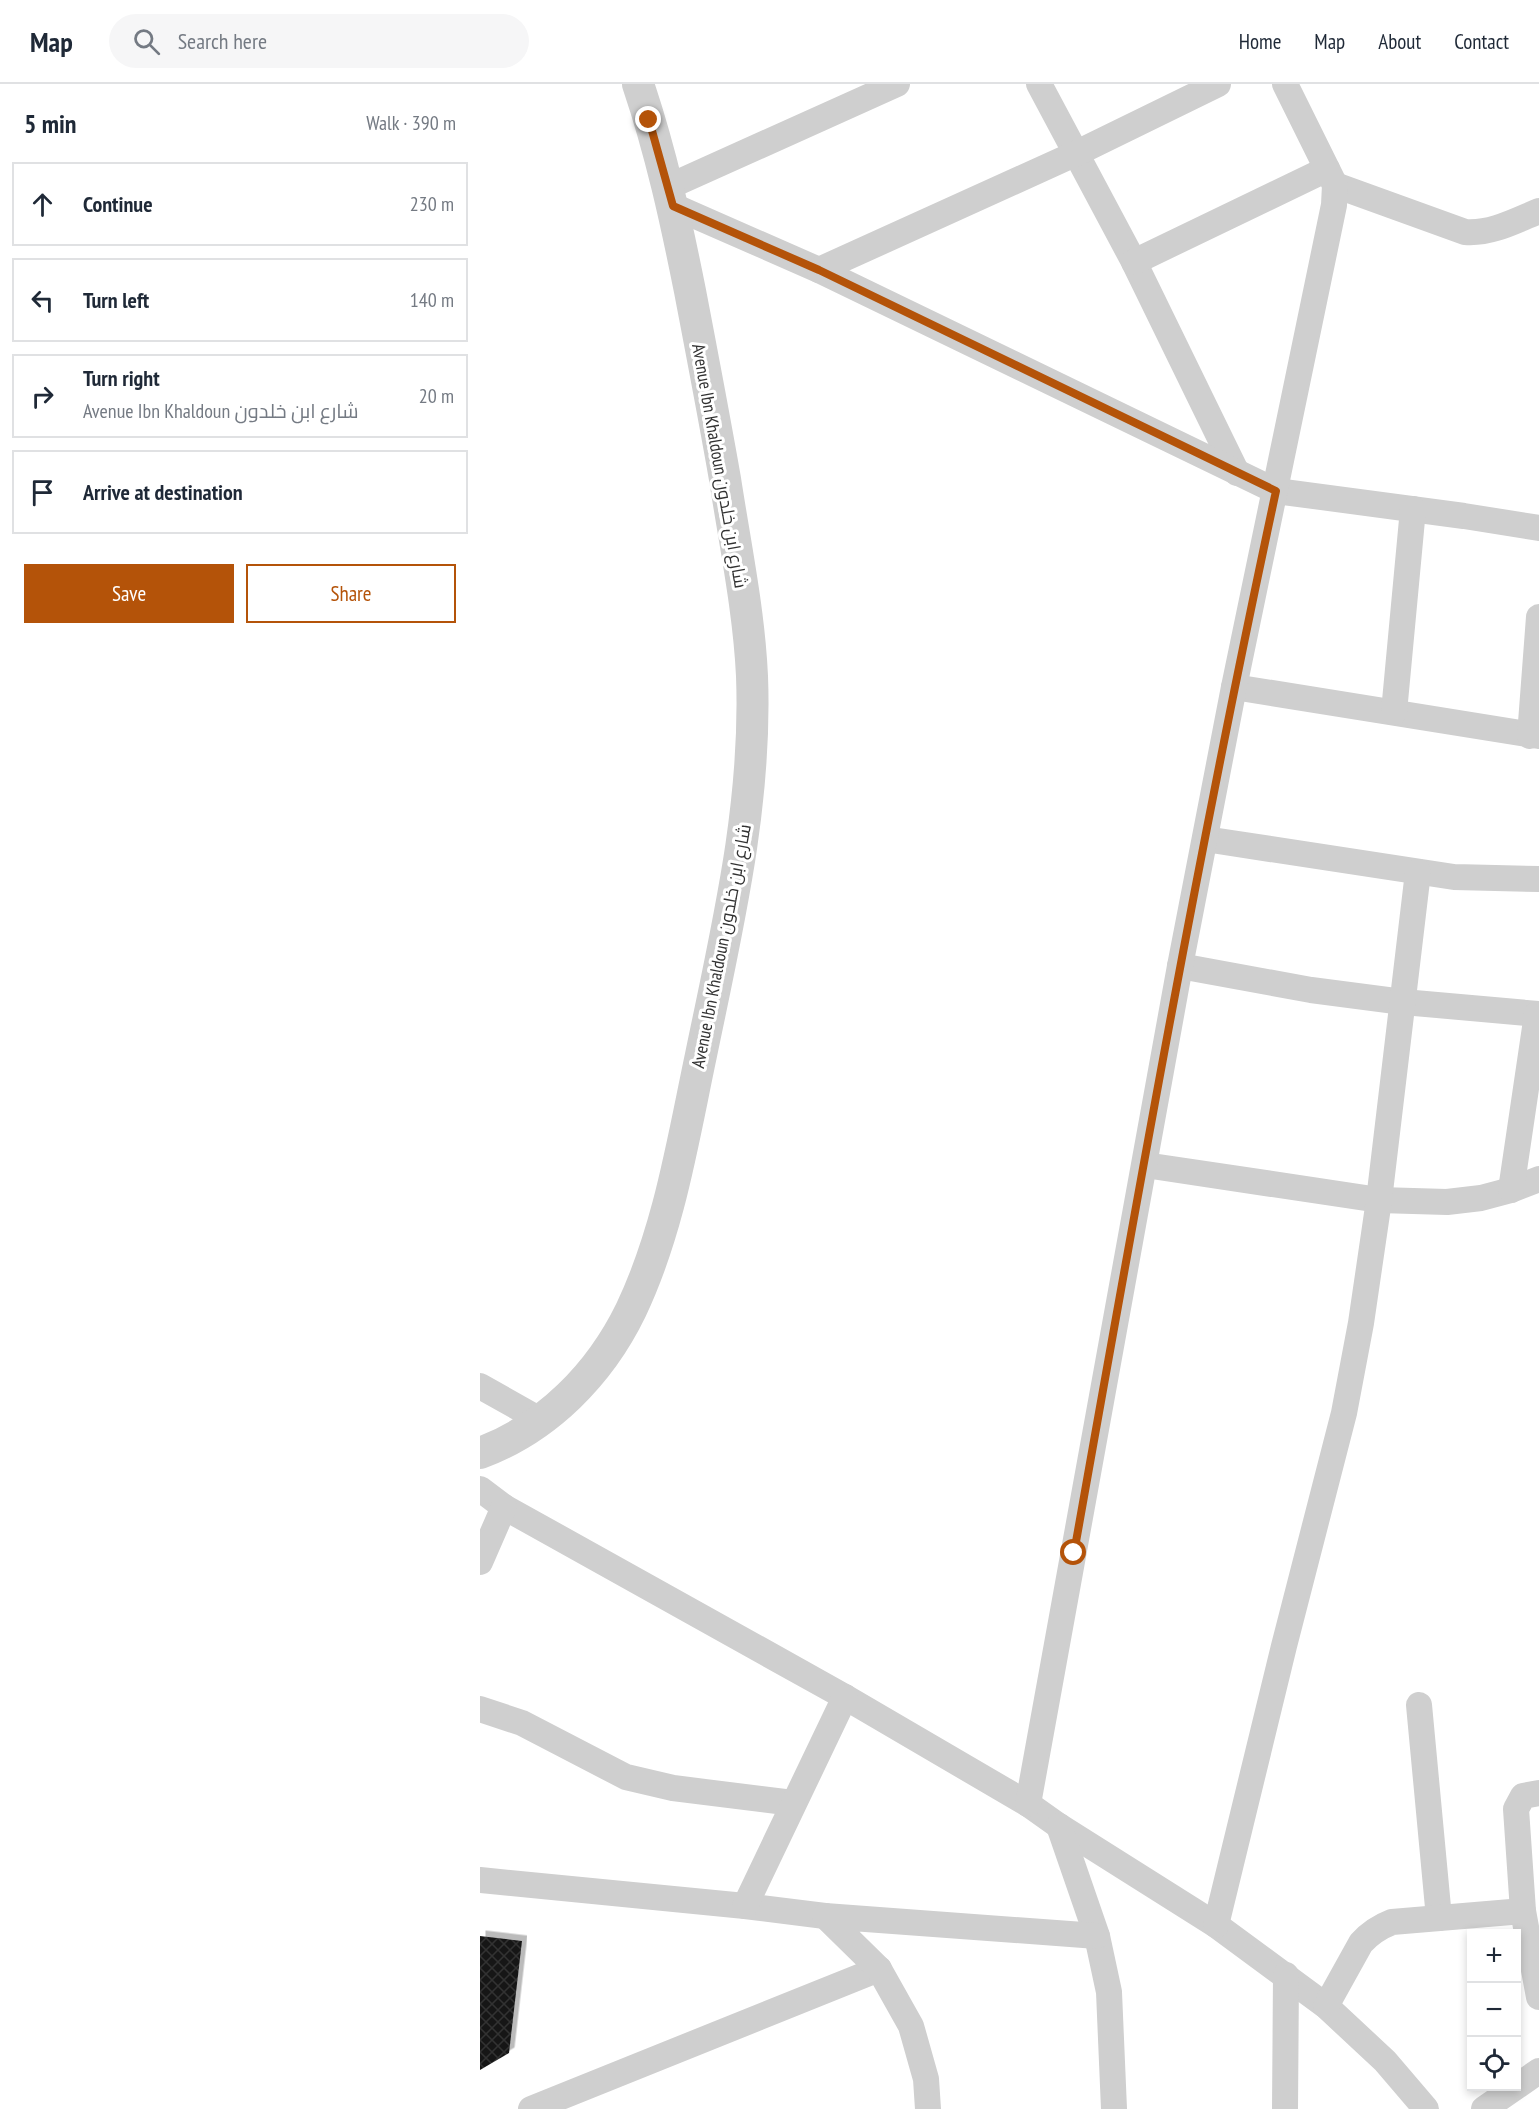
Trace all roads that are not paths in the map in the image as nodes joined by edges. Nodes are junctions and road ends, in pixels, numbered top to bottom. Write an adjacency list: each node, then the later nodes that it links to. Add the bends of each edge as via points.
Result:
1 (638, 84): 8 (street, Avenue Ibn Khaldoun شارع ابن خلدون)
2 (897, 84): 8 (street)
3 (1039, 84): 6 (street)
4 (1218, 84): 6 (street)
5 (1285, 84): 7 (street)
6 (1077, 153): 10 (street); 11 (street)
7 (1331, 177): 9 (street, via 1465,232 1490,230); 10 (street); 13 (street, via 1331,223)
8 (670, 197): 11 (street); 31 (street, Avenue Ibn Khaldoun شارع ابن خلدون, via 714,411 746,619 753,723 751,774 736,887 665,1216 630,1311 598,1364)
9 (1539, 212)
10 (1134, 262): 12 (street)
11 (819, 270): 12 (street)
12 (1237, 473): 13 (street)
13 (1276, 491): 14 (street); 17 (street)
14 (1413, 509): 15 (street); 18 (street)
15 (1539, 528)
16 (1539, 618): 19 (street)
17 (1234, 687): 18 (street); 20 (street)
18 (1394, 712): 19 (street)
19 (1535, 736)
20 (1205, 839): 21 (street); 23 (street)
21 (1418, 872): 22 (street, via 1454,878); 24 (street)
22 (1539, 879)
23 (1180, 966): 24 (street); 26 (street)
24 (1403, 1002): 25 (street); 29 (street)
25 (1538, 1014): 28 (street)
26 (1145, 1165): 29 (street); 41 (street)
27 (1539, 1179): 28 (street)
28 (1511, 1190): 29 (street, via 1447,1202)
29 (1379, 1200): 48 (street, via 1344,1413)
30 (480, 1386): 31 (street)
31 (542, 1421): 32 (street, Avenue Ibn Khaldoun شارع ابن خلدون)
32 (480, 1453)
33 (480, 1489): 34 (street)
34 (504, 1507): 35 (street); 36 (street)
35 (480, 1562)
36 (845, 1697): 40 (street); 41 (street)
37 (1419, 1705): 47 (street)
38 (480, 1709): 40 (street, via 522,1723 626,1777 673,1788)
39 (1539, 1793): 45 (street, via 1522,1796 1516,1809)
40 (793, 1803): 44 (street)
41 (1028, 1804): 42 (street)
42 (1059, 1826): 48 (street); 49 (street)
43 (480, 1880): 44 (street)
44 (745, 1906): 46 (street)
45 (1523, 1911): 47 (street); 52 (street)
46 (825, 1916): 49 (street); 50 (street)
47 (1439, 1918): 53 (street, via 1392,1922 1369,1934)
48 (1216, 1925): 51 (street)
49 (1097, 1936): 57 (street, via 1109,1992)
50 (879, 1969): 55 (street); 56 (street, via 911,2026 926,2079)
51 (1286, 1975): 53 (street); 58 (street)
52 (1539, 1997)
53 (1326, 2006): 59 (street, via 1385,2061)
54 (1539, 2072): 60 (street)
55 (531, 2109)
56 (928, 2109)
57 (1114, 2109)
58 (1285, 2109)
59 (1426, 2109)
60 (1484, 2109)

